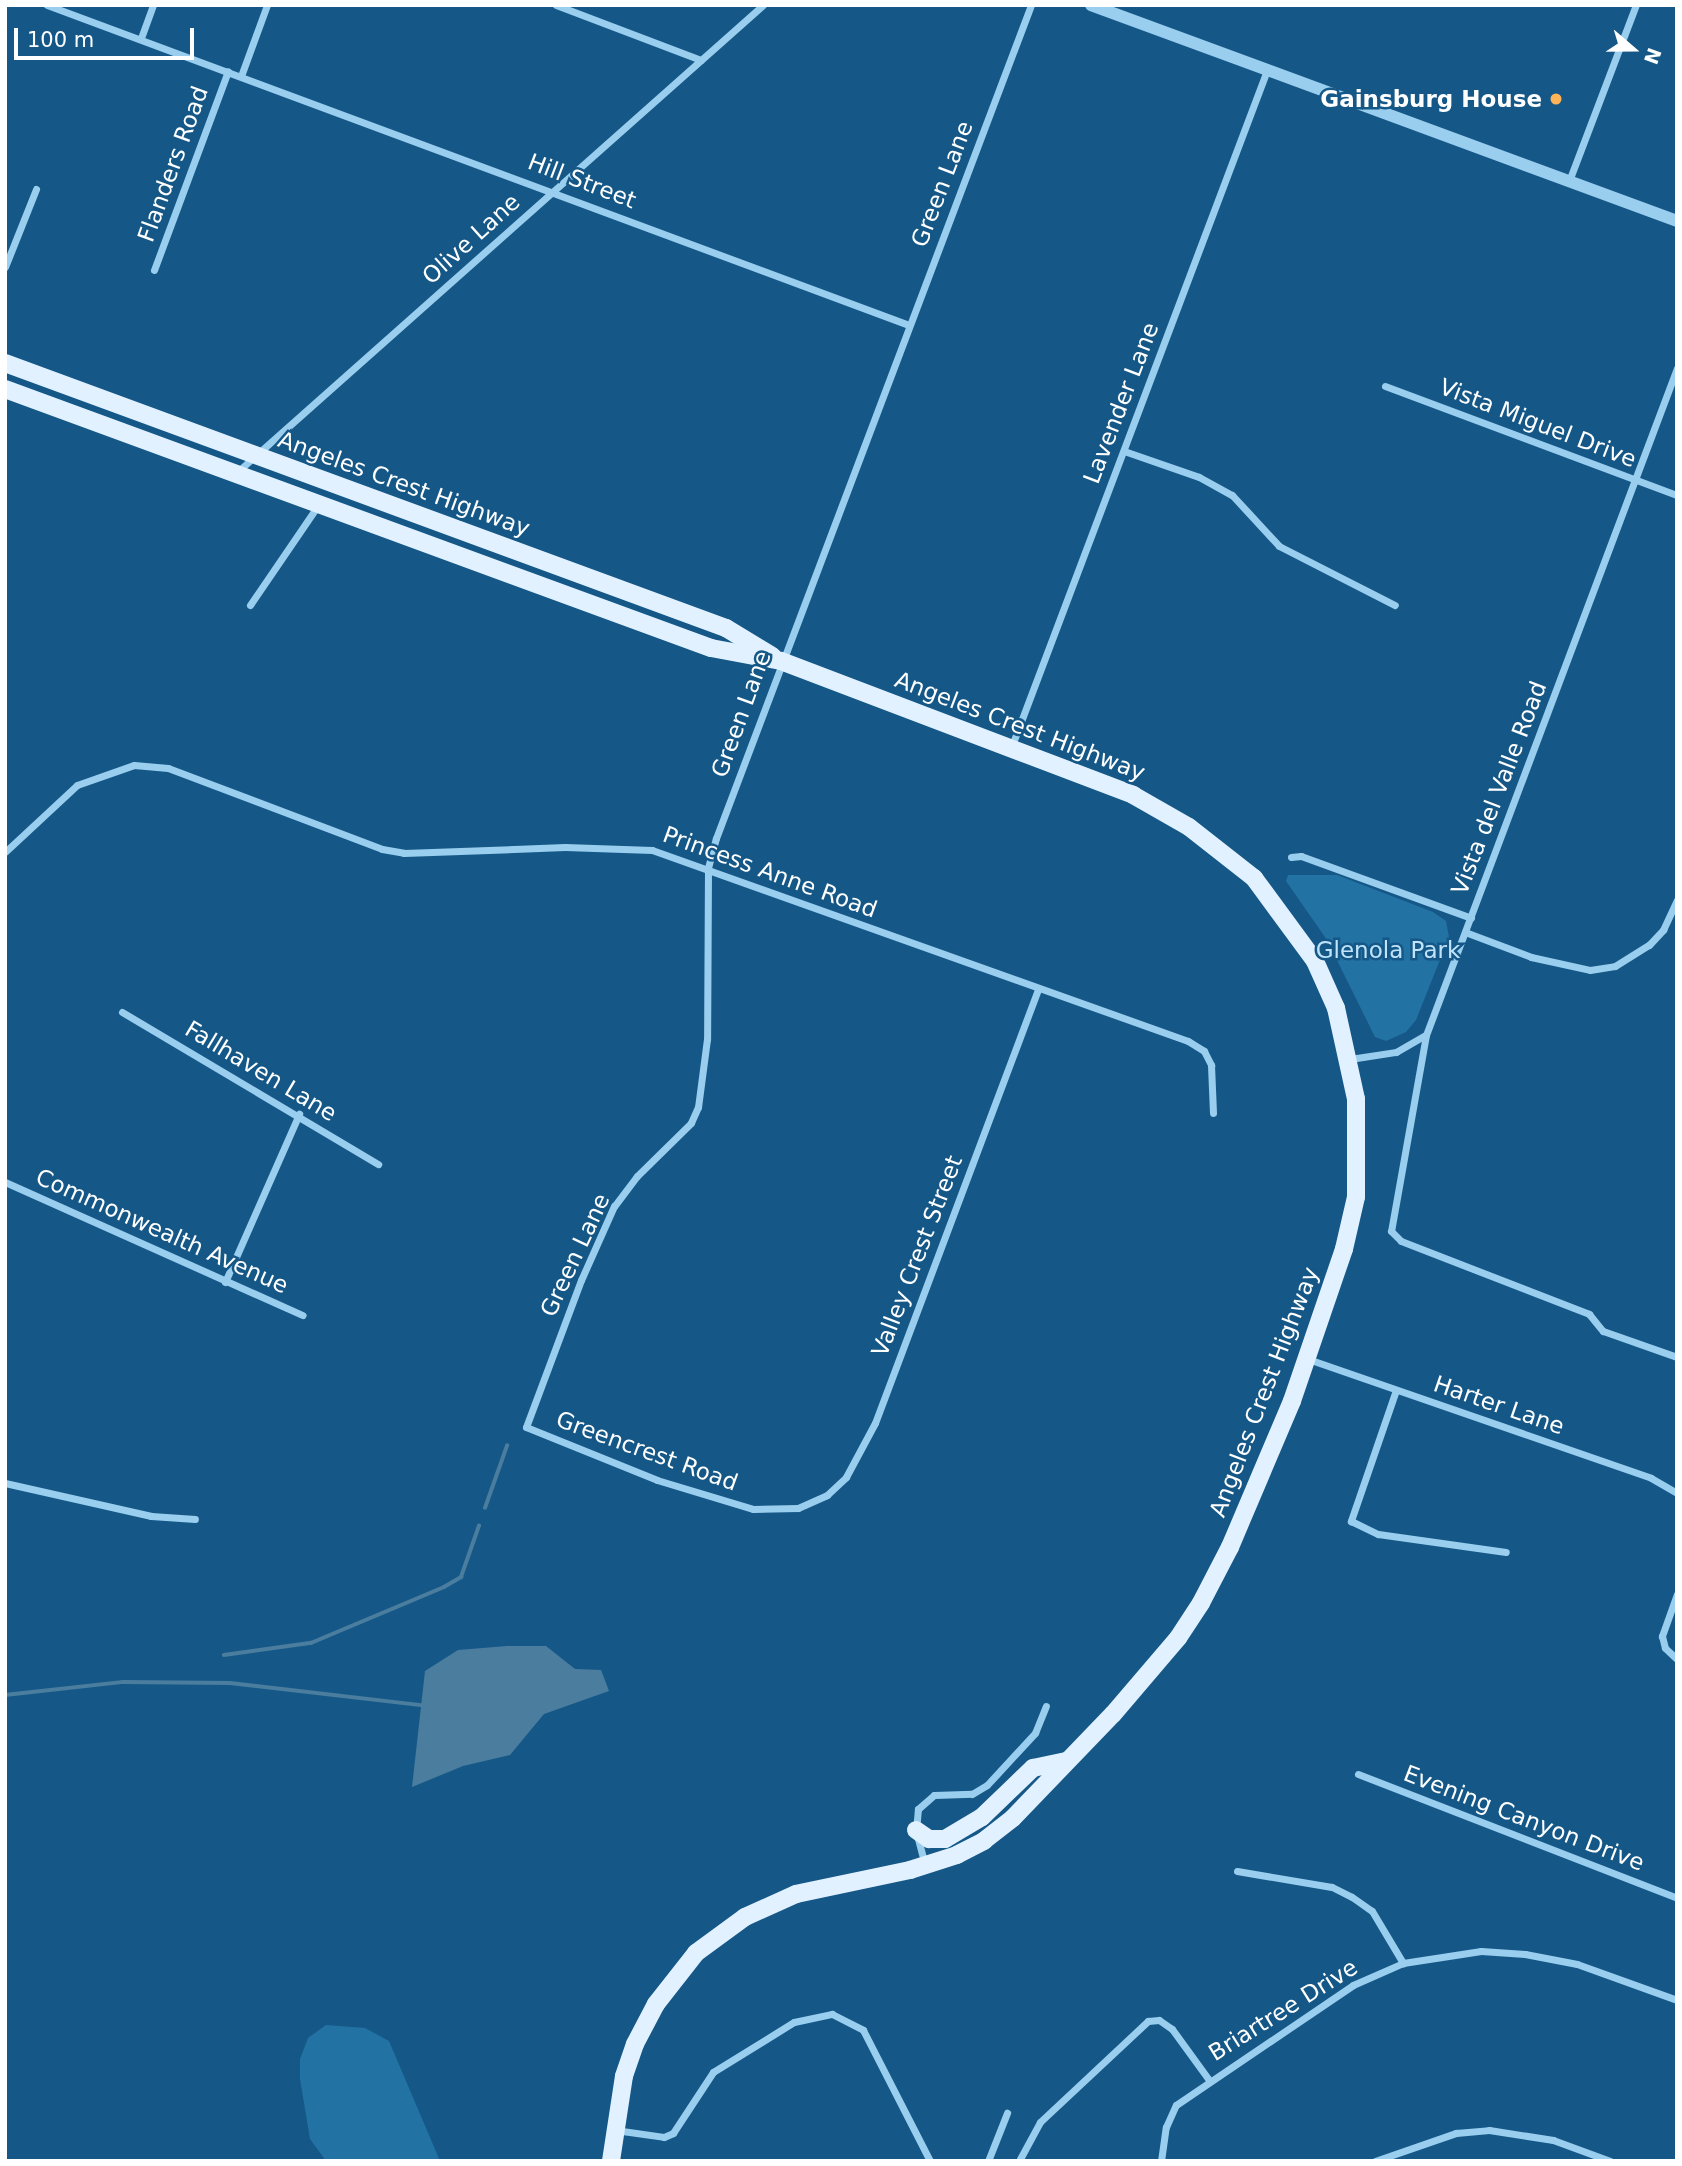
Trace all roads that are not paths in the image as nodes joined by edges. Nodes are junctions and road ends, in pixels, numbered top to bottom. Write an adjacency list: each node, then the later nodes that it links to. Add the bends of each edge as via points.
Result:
1 (47, 5): 9 (street, Hill Street)
2 (153, 5): 9 (street)
3 (267, 5): 13 (street, Flanders Road)
4 (556, 5): 10 (street)
5 (763, 5): 10 (street, Olive Lane)
6 (1031, 5): 20 (street, Green Lane)
7 (1091, 5): 11 (street)
8 (1636, 5): 14 (street)
9 (141, 38): 12 (street, Hill Street)
10 (701, 60): 16 (street, Olive Lane)
11 (1267, 70): 14 (street); 25 (street, Lavender Lane)
12 (228, 71): 13 (street, Hill Street); 19 (street, Flanders Road)
13 (241, 76): 16 (street, Hill Street)
14 (1569, 181): 17 (street)
15 (36, 189): 18 (street)
16 (554, 191): 20 (street, Hill Street); 26 (street, Olive Lane)
17 (1677, 221)
18 (5, 267)
19 (154, 270)
20 (909, 325): 33 (street, Green Lane)
21 (5, 363): 26 (main road, Angeles Crest Highway)
22 (1677, 368): 28 (street, Vista del Valle Road)
23 (1385, 386): 28 (street, Vista Miguel Drive)
24 (5, 388): 27 (main road, Angeles Crest Highway)
25 (1124, 451): 32 (street, via 1199,477 1232,495 1279,546); 34 (street, Lavender Lane)
26 (255, 456): 27 (street, Olive Lane); 33 (main road, Angeles Crest Highway, via 726,628)
27 (235, 473): 30 (main road, Angeles Crest Highway)
28 (1635, 480): 29 (street, Vista Miguel Drive); 39 (street, Vista del Valle Road)
29 (1677, 495)
30 (319, 504): 31 (street); 33 (main road, Angeles Crest Highway, via 711,648)
31 (250, 605)
32 (1395, 605)
33 (781, 661): 34 (main road, Angeles Crest Highway); 37 (street, Green Lane)
34 (1010, 748): 44 (main road, Angeles Crest Highway, via 1133,795 1189,827 1254,878 1315,961 1336,1008)
35 (5, 852): 37 (street, Princess Anne Road, via 77,785 134,765 169,768 373,846 404,853 635,847)
36 (1292, 857): 39 (street, via 1301,856)
37 (708, 868): 41 (street, Princess Anne Road); 54 (street, Green Lane, via 707,1039 698,1107 691,1123 637,1176 614,1206)
38 (1677, 900): 40 (street, via 1649,945 1615,966 1590,970 1542,960)
39 (1471, 918): 40 (street, Vista del Valle Road)
40 (1465, 932): 43 (street, Vista del Valle Road)
41 (1037, 990): 45 (street, Princess Anne Road, via 1077,1000 1204,1051 1215,1079); 57 (street, Valley Crest Street, via 860,1455 827,1494)
42 (122, 1012): 46 (street, Fallhaven Lane)
43 (1426, 1035): 44 (street, via 1396,1052); 51 (street, Vista del Valle Road, via 1391,1231 1402,1241 1589,1314 1603,1331)
44 (1350, 1059): 52 (main road, Angeles Crest Highway, via 1359,1133 1356,1197 1344,1249)
45 (1213, 1112)
46 (299, 1114): 47 (street, Fallhaven Lane); 49 (street)
47 (378, 1164)
48 (5, 1182): 49 (street, Commonwealth Avenue)
49 (225, 1282): 50 (street, Commonwealth Avenue)
50 (303, 1315)
51 (1677, 1357)
52 (1307, 1359): 53 (street, Harter Lane); 63 (main road, Angeles Crest Highway, via 1230,1548 1190,1620 1165,1655)
53 (1396, 1390): 56 (street, Harter Lane, via 1651,1478); 59 (street, via 1351,1521 1378,1534)
54 (526, 1427): 57 (street, Greencrest Road, via 657,1480 728,1502 754,1509)
55 (5, 1483): 58 (street, via 151,1516)
56 (1677, 1493)
57 (798, 1508)
58 (195, 1519)
59 (1506, 1552)
60 (1677, 1594): 61 (street, via 1662,1636)
61 (1677, 1659)
62 (1046, 1706): 65 (street, via 1035,1734 987,1785 972,1794 934,1794 918,1809)
63 (1067, 1761): 65 (main road, via 1033,1768 982,1817 945,1839 929,1839); 66 (main road, Angeles Crest Highway, via 984,1841)
64 (1358, 1773): 68 (street, Evening Canyon Drive)
65 (916, 1830): 66 (street)
66 (925, 1866): 73 (main road, Angeles Crest Highway, via 796,1894 745,1917 705,1946 668,1986 644,2024 624,2076)
67 (1237, 1871): 69 (street, via 1332,1887 1352,1896 1372,1911)
68 (1677, 1898)
69 (1403, 1963): 70 (street, Briartree Drive, via 1480,1951 1525,1955 1577,1964); 71 (street, Briartree Drive, via 1353,1985)
70 (1677, 2000)
71 (1209, 2080): 74 (street, via 1172,2029 1159,2020 1149,2021 1040,2122); 78 (street, Briartree Drive, via 1176,2105 1166,2127)
72 (1007, 2113): 77 (street)
73 (615, 2130): 75 (main road, Angeles Crest Highway); 76 (street, via 664,2137 673,2133 713,2072 794,2022 832,2014 863,2030)
74 (1020, 2159)
75 (611, 2161)
76 (930, 2161)
77 (988, 2161)
78 (1161, 2161)
79 (1376, 2161): 80 (street, via 1456,2133 1489,2130 1553,2140)
80 (1610, 2161)

